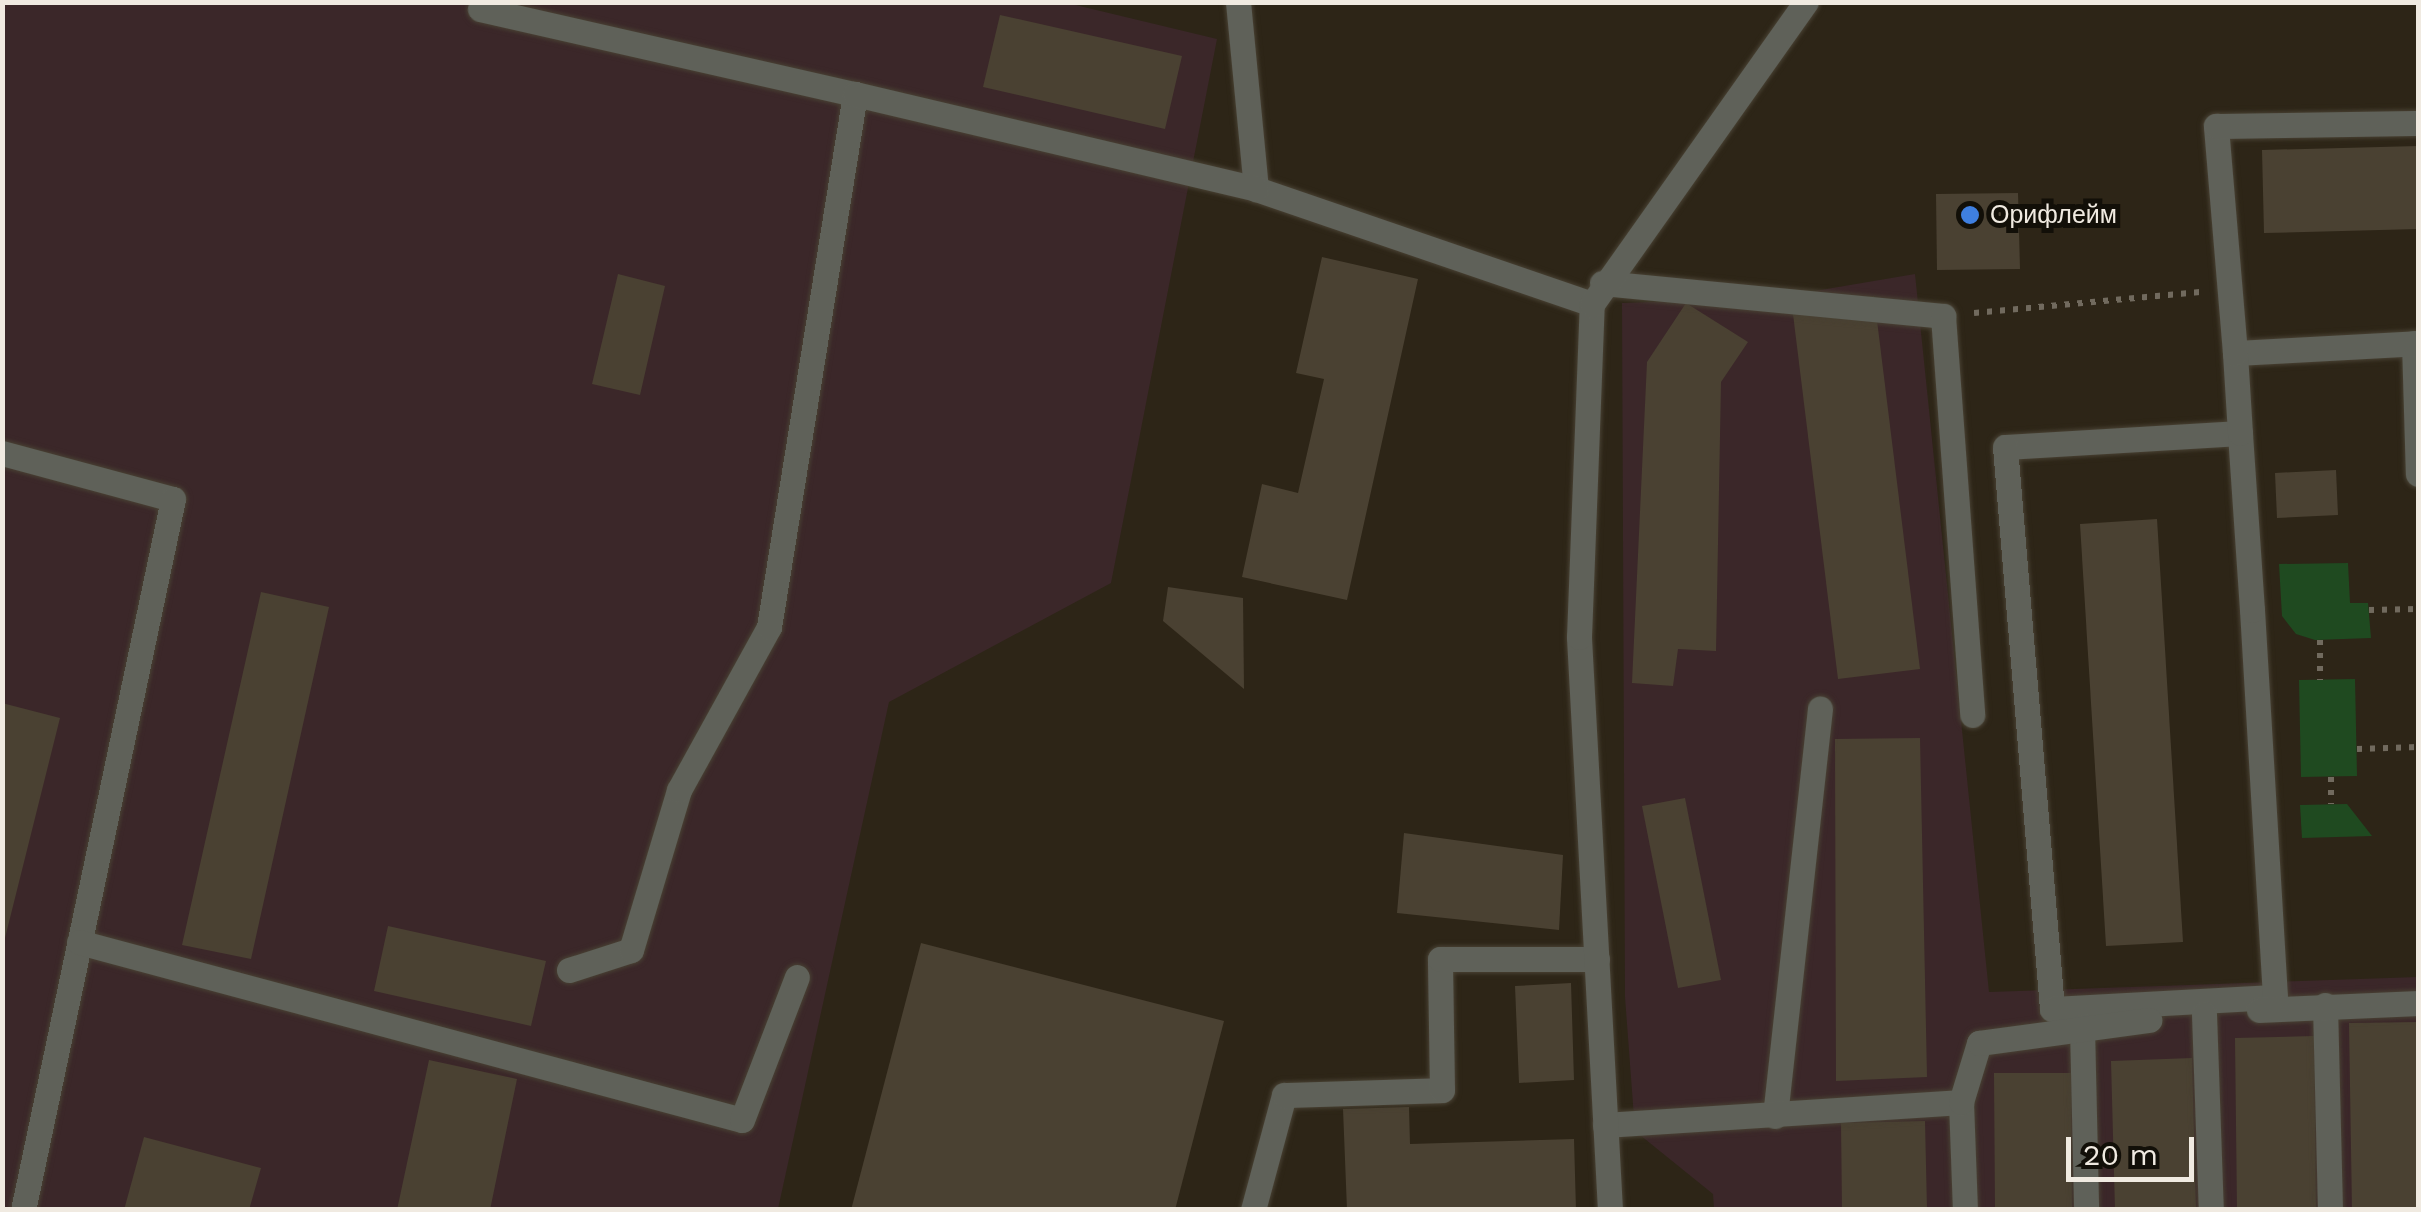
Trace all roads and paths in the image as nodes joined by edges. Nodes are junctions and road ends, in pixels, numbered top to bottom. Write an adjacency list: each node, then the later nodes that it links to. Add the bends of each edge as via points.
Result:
1 (1238, 2): 6 (lane)
2 (1806, 2): 8 (lane)
3 (480, 9): 4 (lane)
4 (855, 94): 6 (lane); 27 (lane, via 769,627 678,790 631,950)
5 (2418, 123): 7 (lane, via 2216,126)
6 (1256, 189): 8 (lane)
7 (2227, 289): 9 (path); 11 (lane)
8 (1597, 294): 9 (lane); 26 (lane, via 1578,637)
9 (1942, 316): 20 (lane)
10 (2416, 343): 11 (lane); 14 (lane)
11 (2234, 353): 12 (lane)
12 (2240, 434): 30 (lane); 30 (lane, via 2004,447 2052,1010)
13 (2, 453): 25 (lane, via 173,499)
14 (2418, 474)
15 (2418, 609): 16 (path)
16 (2369, 610)
17 (2320, 640): 18 (path)
18 (2320, 680)
19 (1820, 708): 36 (lane)
20 (1972, 716)
21 (2418, 747): 22 (path)
22 (2356, 748)
23 (2331, 777): 24 (path)
24 (2331, 804)
25 (80, 942): 28 (lane, via 742,1120); 38 (lane)
26 (1597, 960): 37 (lane); 39 (lane, via 1440,959 1442,1090 1284,1094)
27 (570, 970)
28 (797, 977)
29 (2418, 987): 30 (lane)
30 (2275, 998)
31 (2325, 1004): 32 (lane); 33 (lane); 44 (lane)
32 (2418, 1004)
33 (2204, 1014): 34 (lane); 43 (lane)
34 (2082, 1027): 35 (lane, via 1979,1043); 42 (lane)
35 (1961, 1102): 36 (lane); 41 (lane)
36 (1775, 1116): 37 (lane)
37 (1605, 1125): 40 (lane)
38 (23, 1210)
39 (1252, 1210)
40 (1610, 1210)
41 (1965, 1210)
42 (2086, 1210)
43 (2211, 1210)
44 (2330, 1210)

